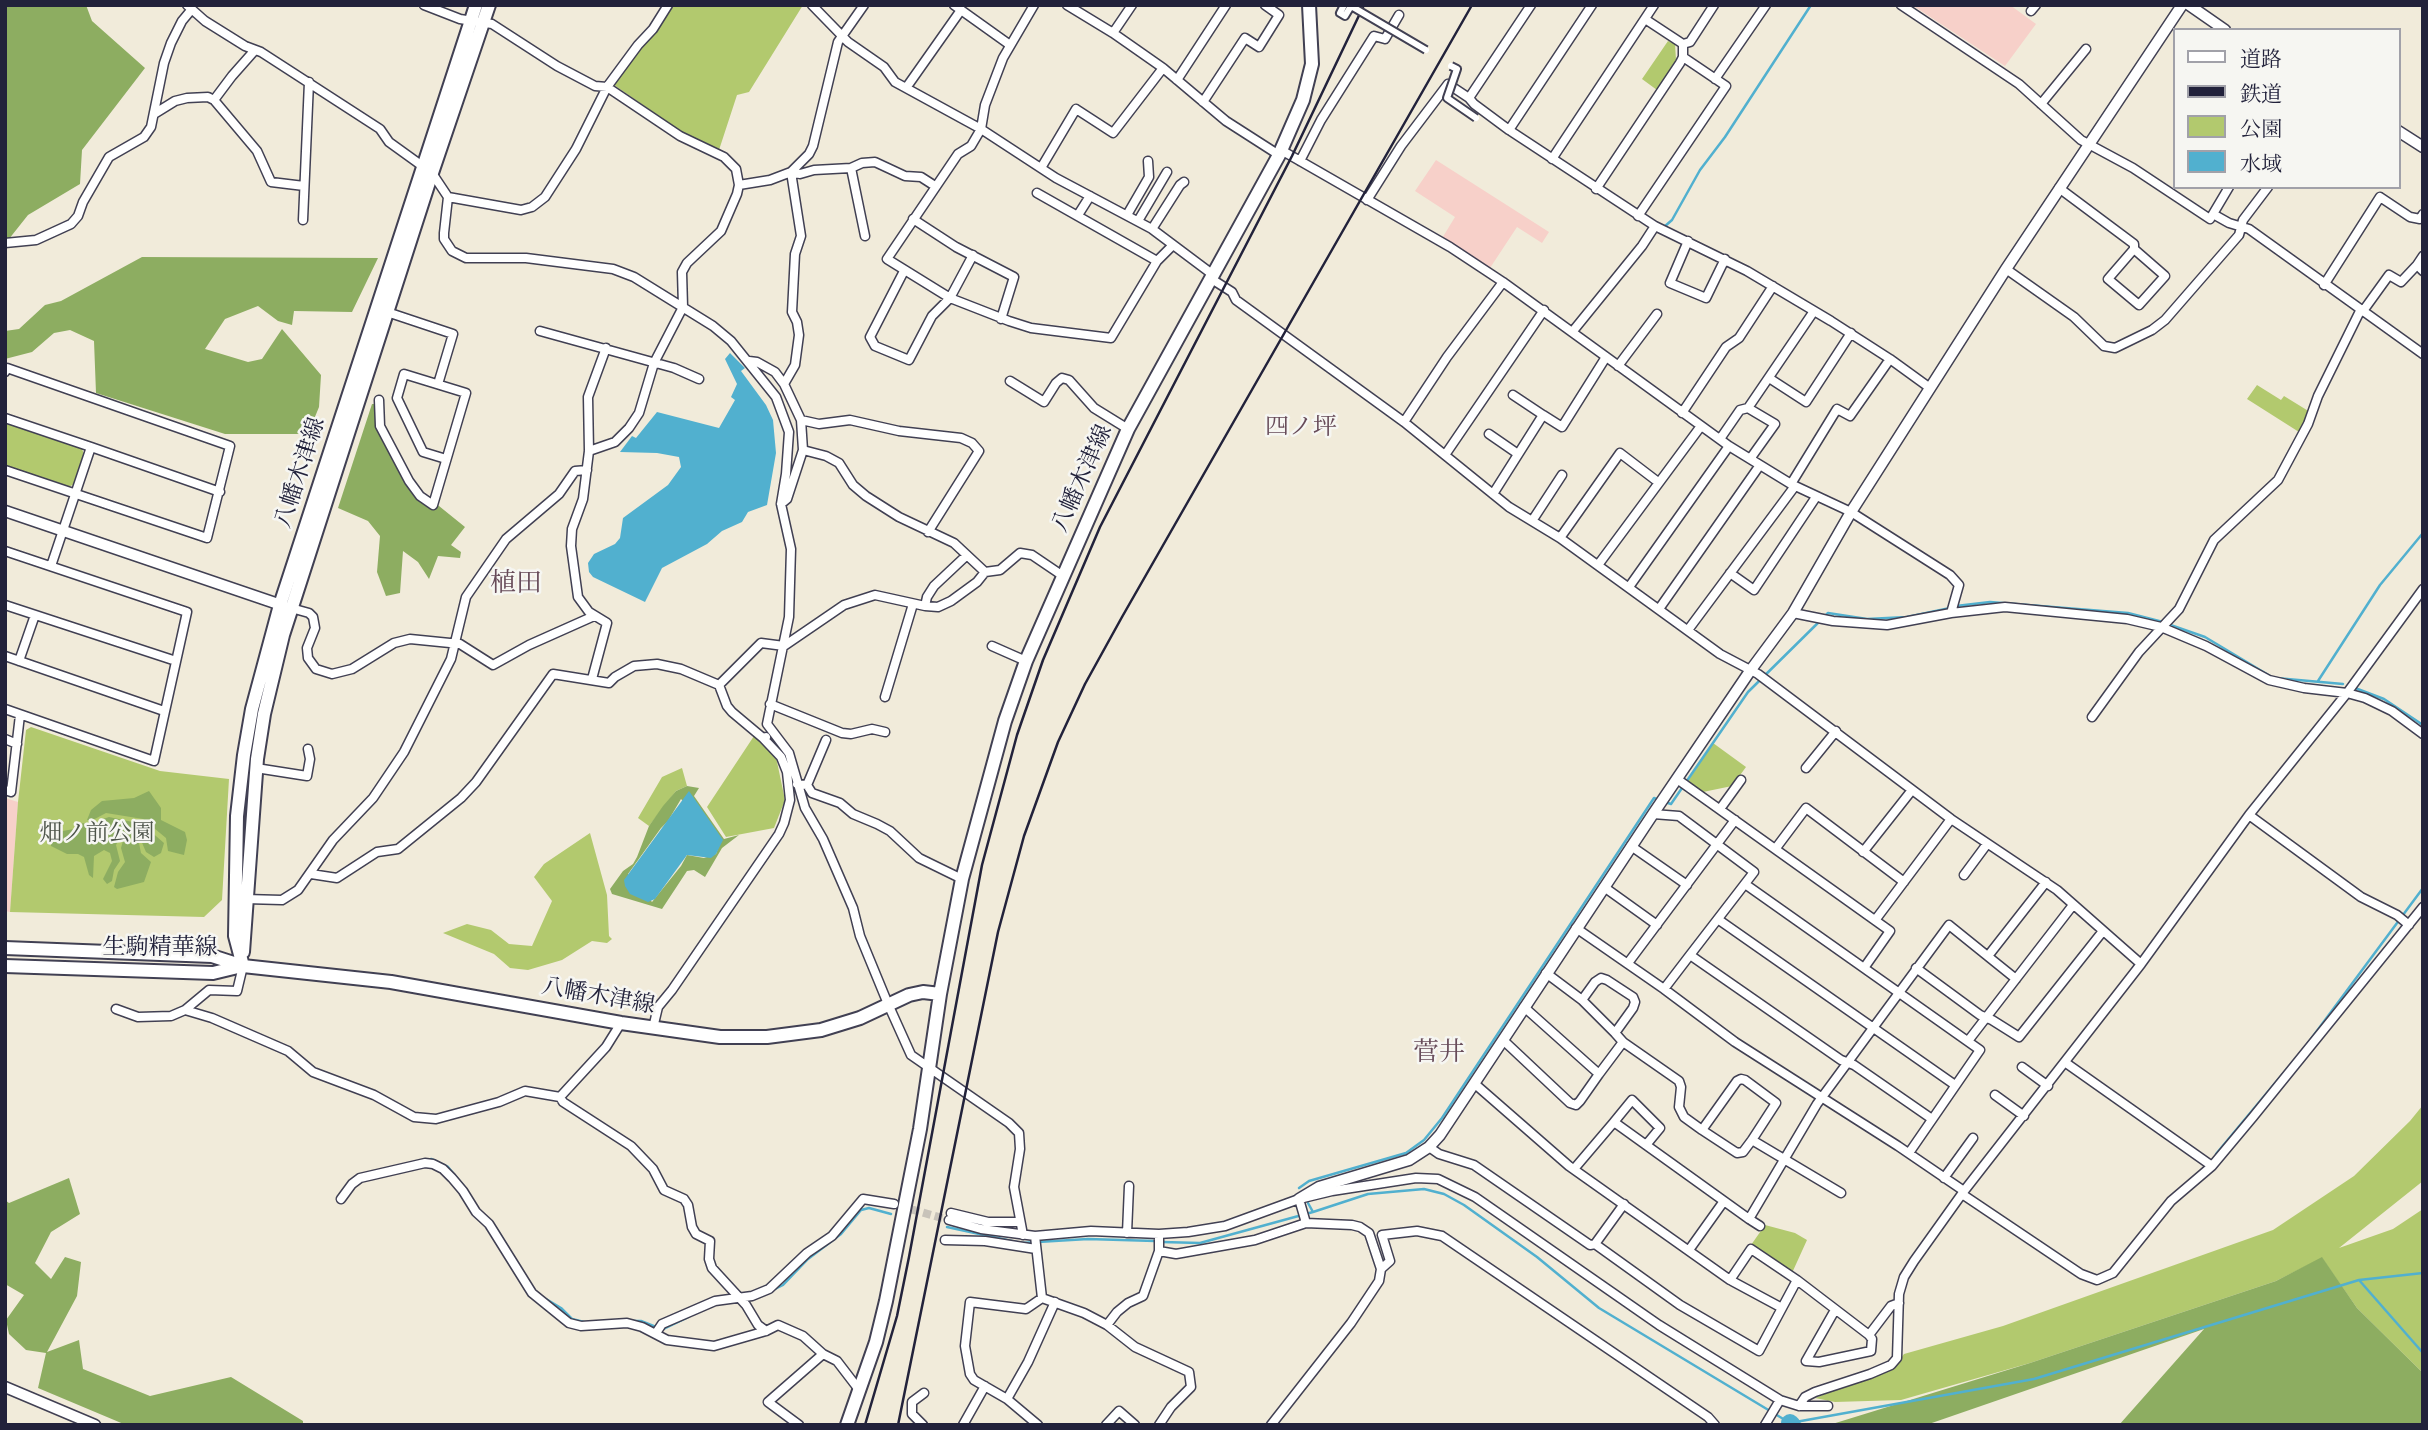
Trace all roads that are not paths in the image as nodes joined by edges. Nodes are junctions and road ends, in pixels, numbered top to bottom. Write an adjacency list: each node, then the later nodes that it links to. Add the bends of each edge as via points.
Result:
1 (424, 5): 26 (street)
2 (476, 5): 26 (main road, 八幡木津線)
3 (489, 5): 26 (main road, 八幡木津線)
4 (668, 5): 41 (street)
5 (812, 5): 29 (street)
6 (864, 5): 29 (street)
7 (1034, 5): 31 (street)
8 (1067, 5): 28 (street)
9 (1132, 5): 28 (street)
10 (1226, 5): 39 (street)
11 (1265, 5): 45 (street, via 1279,15 1259,47 1245,38)
12 (1309, 5): 54 (main road, 八幡木津線, via 1311,74)
13 (1344, 5): 34 (street, bridge, via 1340,13 1345,16 1351,6)
14 (1531, 5): 43 (street)
15 (1592, 5): 50 (street)
16 (1654, 5): 25 (street)
17 (1714, 5): 30 (street, via 1690,42)
18 (1766, 5): 38 (street)
19 (1901, 5): 46 (street)
20 (2182, 5): 52 (street)
21 (2189, 5): 27 (street)
22 (190, 7): 33 (street); 47 (street, via 168,53)
23 (957, 7): 31 (street); 42 (street)
24 (1399, 15): 56 (street, via 1385,39 1374,36)
25 (1645, 19): 30 (street); 55 (street)
26 (476, 22): 41 (street, via 492,24 557,66 595,86); 60 (main road, 八幡木津線)
27 (2222, 28)
28 (1113, 33): 37 (street)
29 (843, 37): 42 (street); 61 (street, via 813,146)
30 (1683, 44): 35 (street)
31 (1010, 45): 49 (street, via 985,105)
32 (2086, 49): 46 (street)
33 (255, 50): 40 (street); 44 (street)
34 (1426, 51)
35 (1683, 57): 38 (street); 67 (street)
36 (1451, 66): 48 (street, bridge, via 1457,69 1447,98)
37 (1163, 68): 39 (street); 59 (street, via 1113,133 1076,109)
38 (1715, 79): 79 (street, via 1726,86)
39 (1177, 80): 45 (street)
40 (309, 82): 60 (street, via 380,129 388,142); 65 (street)
41 (607, 87): 64 (street, via 680,136 724,157 736,169); 73 (street, via 576,149 545,197 532,207 521,210)
42 (906, 88): 49 (street)
43 (1468, 97): 50 (street); 74 (street, via 1448,83)
44 (214, 100): 47 (street, via 187,98); 65 (street, via 257,151 271,182)
45 (1203, 102): 54 (street, via 1240,131)
46 (2041, 104): 52 (street)
47 (154, 114): 88 (street, via 144,137 102,166 71,224 36,240)
48 (1476, 118)
49 (981, 129): 59 (street); 66 (street)
50 (1509, 130): 55 (street)
51 (2400, 132): 53 (street)
52 (2088, 143): 68 (street); 75 (street, via 2210,219)
53 (2423, 147)
54 (1280, 152): 56 (street); 98 (main road, 八幡木津線)
55 (1552, 159): 67 (street)
56 (1300, 160): 74 (street)
57 (1148, 161): 78 (street, via 1149,177)
58 (851, 168): 61 (street); 66 (street, via 881,163); 86 (street)
59 (1041, 168): 72 (street)
60 (427, 170): 73 (street); 107 (main road, 八幡木津線); 175 (main road, 八幡木津線)
61 (791, 172): 64 (street); 125 (street, via 801,236 795,254 792,312 799,335 795,365)
62 (1167, 172): 82 (street)
63 (1184, 182): 85 (street)
64 (739, 185): 103 (street, via 720,231 682,272)
65 (304, 186): 81 (street)
66 (935, 186): 80 (street)
67 (1596, 188): 79 (street)
68 (2059, 188): 90 (street, via 2134,244); 96 (street)
69 (2228, 189): 75 (street)
70 (2267, 189): 83 (street)
71 (1037, 193): 77 (street)
72 (1090, 196): 77 (street); 78 (street)
73 (448, 197): 103 (street, via 444,239 452,251 466,258 526,258 613,269)
74 (1367, 200): 99 (street)
75 (2213, 214): 83 (street)
76 (2423, 214): 100 (street, via 2420,219 2410,217 2380,197)
77 (1078, 215): 94 (street)
78 (1127, 215): 82 (street)
79 (1638, 216): 84 (street)
80 (913, 219): 91 (street); 97 (street, via 887,259)
81 (303, 220)
82 (1138, 221): 85 (street)
83 (2241, 225): 96 (street, via 2239,235 2165,320 2115,348 2104,346 2074,317); 100 (street)
84 (1655, 226): 87 (street); 111 (street)
85 (1152, 229): 89 (street)
86 (865, 236)
87 (1688, 241): 93 (street); 93 (street, via 1670,283 1706,299)
88 (5, 243)
89 (1173, 245): 94 (street); 98 (street)
90 (2134, 249): 90 (street, via 2108,279 2139,305 2165,276)
91 (973, 255): 102 (street); 109 (street, via 1014,277)
92 (2423, 256): 95 (street)
93 (1725, 259): 101 (street)
94 (1157, 261): 109 (street, via 1111,338 1031,328)
95 (2420, 268): 105 (street, via 2401,282 2389,275)
96 (2006, 269): 126 (street)
97 (904, 271): 102 (street); 102 (street, via 870,337 875,346 909,360 932,316)
98 (1211, 276): 134 (street, via 1236,300); 136 (main road, 八幡木津線)
99 (1503, 282): 104 (street); 134 (street)
100 (2324, 285): 105 (street)
101 (1773, 286): 106 (street); 130 (street)
102 (950, 298): 109 (street)
103 (683, 307): 117 (street, via 713,326); 118 (street)
104 (1544, 310): 111 (street); 144 (street)
105 (2362, 310): 114 (street); 182 (street, via 2278,480 2214,540 2179,609)
106 (1814, 311): 112 (street); 121 (street)
107 (387, 312): 124 (street, via 453,334); 175 (main road, 八幡木津線)
108 (1657, 314): 119 (street)
109 (1001, 319)
110 (540, 331): 113 (street)
111 (1573, 331): 115 (street)
112 (1851, 333): 116 (street); 121 (street, via 1805,402)
113 (606, 348): 118 (street); 142 (street, via 588,397)
114 (2421, 349)
115 (1606, 358): 119 (street); 131 (street, via 1562,427)
116 (1890, 359): 126 (street); 152 (street, via 1850,416 1837,410)
117 (749, 361): 125 (street, via 775,372); 157 (street, via 776,397 789,432)
118 (654, 363): 122 (street); 142 (street, via 643,404 629,428 615,442)
119 (1618, 366): 130 (street)
120 (5, 372): 153 (street, via 7,368 230,446)
121 (1769, 378): 129 (street)
122 (699, 379)
123 (1010, 381): 136 (street, via 1044,402 1056,383 1062,378 1069,380 1094,408)
124 (438, 384): 145 (street, via 466,393); 145 (street, via 404,374 397,398 423,452)
125 (784, 384): 133 (street)
126 (1930, 388): 159 (street)
127 (1513, 395): 131 (street)
128 (379, 400): 145 (street, via 380,426 420,496 433,505)
129 (1748, 408): 138 (street, via 1740,410); 146 (street, via 1774,424)
130 (1682, 413): 135 (street)
131 (1543, 415): 143 (street)
132 (5, 418): 140 (street)
133 (801, 420): 141 (street); 162 (street, via 819,424 850,420 972,443 979,451)
134 (1404, 422): 144 (street)
135 (1701, 426): 138 (street); 151 (street)
136 (1128, 429): 170 (main road, 八幡木津線)
137 (1489, 434): 143 (street)
138 (1720, 439): 139 (street)
139 (1730, 446): 146 (street); 171 (street)
140 (91, 447): 153 (street); 154 (street)
141 (803, 450): 157 (street, via 787,499); 162 (street, via 839,463 866,496)
142 (589, 451): 149 (street)
143 (1518, 454): 155 (street)
144 (1445, 455): 155 (street)
145 (446, 459)
146 (1750, 460): 147 (street)
147 (1760, 465): 152 (street); 177 (street)
148 (5, 470): 154 (street)
149 (586, 470): 181 (street, via 571,546 578,597); 184 (street, via 575,471 559,494 506,539 466,597)
150 (1562, 475): 160 (street)
151 (1658, 482): 163 (street, via 1620,453); 166 (street)
152 (1793, 485): 156 (street); 169 (street)
153 (220, 492): 154 (street, via 207,538)
154 (76, 493): 161 (street)
155 (1493, 494): 160 (street)
156 (1816, 497): 159 (street); 169 (street, via 1754,590)
157 (781, 504): 185 (street, via 791,549)
158 (5, 511): 161 (street)
159 (1851, 512): 178 (street); 179 (street, via 1950,575 1959,585)
160 (1532, 521): 163 (street)
161 (64, 531): 167 (street); 175 (street)
162 (928, 532): 165 (street)
163 (1560, 538): 166 (street)
164 (5, 551): 167 (street)
165 (967, 555): 168 (street); 176 (street, via 934,586)
166 (1598, 565): 171 (street)
167 (51, 566): 189 (street, via 187,612)
168 (985, 572): 170 (street, via 1000,570 1020,553 1032,555); 176 (street, via 951,601)
169 (1730, 573): 183 (street)
170 (1063, 576): 190 (main road, 八幡木津線)
171 (1629, 587): 177 (street)
172 (2423, 589): 194 (street)
173 (913, 604): 176 (street); 185 (street, via 875,595 844,605); 195 (street)
174 (5, 605): 180 (street)
175 (285, 606): 184 (street, via 313,617 308,657 316,669 327,674 352,669 399,641); 210 (main road, 八幡木津線); 251 (main road, 八幡木津線, via 252,709 244,755 237,816 235,936)
176 (925, 606)
177 (1659, 609): 183 (street)
178 (1793, 613): 179 (street, via 1887,625); 191 (street)
179 (1951, 613): 182 (street, via 2005,607 2127,619)
180 (35, 615): 188 (street); 189 (street)
181 (594, 616): 184 (street, via 493,665); 192 (street, via 607,623)
182 (2161, 627): 194 (street, via 2269,680); 200 (street)
183 (1688, 631): 191 (street)
184 (456, 643): 228 (street, via 404,752)
185 (784, 646): 193 (street, via 761,643); 196 (street)
186 (992, 646): 190 (street)
187 (5, 656): 188 (street)
188 (19, 661): 198 (street)
189 (176, 661): 198 (street)
190 (1026, 662): 230 (main road, 八幡木津線, via 1001,733)
191 (1750, 671): 201 (street); 212 (street)
192 (592, 679): 193 (street, via 608,683 634,666 657,664); 228 (street, via 554,674 476,782 398,849 377,852 337,878)
193 (719, 685): 205 (street, via 727,706)
194 (2347, 693): 204 (street, via 2392,711); 220 (street)
195 (885, 697)
196 (770, 704): 202 (street, via 767,724); 203 (street, via 842,733)
197 (5, 709): 199 (street)
198 (164, 711): 199 (street, via 154,761)
199 (20, 715): 208 (street)
200 (2092, 717)
201 (1836, 731): 211 (street); 217 (street)
202 (772, 732): 205 (street); 214 (street, via 789,753)
203 (885, 732)
204 (2423, 734)
205 (763, 738): 267 (street, via 781,757 787,772 785,823 657,1007)
206 (5, 739): 208 (street)
207 (826, 740): 215 (street)
208 (17, 744): 216 (street, via 12,792)
209 (308, 749): 210 (street, via 307,776)
210 (256, 768): 236 (main road, 八幡木津線)
211 (1806, 768)
212 (1677, 780): 218 (street); 219 (street)
213 (1741, 780): 218 (street)
214 (797, 784): 215 (street); 260 (street, via 853,908)
215 (807, 785): 230 (street, via 812,793 890,831 919,858)
216 (5, 790)
217 (1912, 790): 221 (street); 227 (street)
218 (1720, 809): 222 (street)
219 (1653, 814): 223 (street, via 1679,816); 225 (street)
220 (2249, 815): 242 (street, via 2361,897); 249 (street)
221 (1951, 819): 224 (street); 231 (street)
222 (1735, 820): 223 (street); 226 (street)
223 (1717, 844): 233 (street, via 1754,872); 234 (street)
224 (1987, 844): 229 (street); 232 (street)
225 (1632, 846): 234 (street); 235 (street)
226 (1776, 848): 227 (street, via 1805,808); 239 (street)
227 (1863, 852): 231 (street)
228 (311, 874): 236 (street, via 282,900)
229 (1964, 875)
230 (962, 878): 258 (main road, 八幡木津線)
231 (1903, 882): 239 (street)
232 (2046, 882): 237 (street); 247 (street)
233 (1745, 884): 240 (street); 252 (street)
234 (1687, 886): 241 (street)
235 (1604, 887): 241 (street); 243 (street)
236 (245, 900): 251 (main road, 八幡木津線)
237 (2073, 905): 244 (street); 255 (street)
238 (2423, 907): 242 (street)
239 (1876, 919): 252 (street, via 1890,931)
240 (1719, 920): 246 (street); 266 (street)
241 (1657, 925): 248 (street)
242 (2409, 925): 293 (street)
243 (1576, 928): 248 (street); 254 (street)
244 (2103, 931): 249 (street); 264 (street, via 2019,1037)
245 (5, 948): 251 (main road, 生駒精華線, via 212,956)
246 (1690, 956): 256 (street); 272 (street)
247 (1988, 956): 253 (street, via 1949,925); 255 (street)
248 (1628, 963): 256 (street)
249 (2141, 964): 273 (street)
250 (5, 966): 251 (main road, 生駒精華線, via 213,972)
251 (243, 966): 263 (street, via 237,990 209,989); 265 (main road, 八幡木津線, via 391,982)
252 (1864, 968): 257 (street)
253 (1916, 968): 257 (street); 264 (street)
254 (1546, 973): 259 (street); 261 (street)
255 (2016, 979): 264 (street)
256 (1664, 989): 282 (street)
257 (1898, 992): 266 (street); 270 (street)
258 (940, 995): 260 (main road, 八幡木津線, via 923,992); 275 (main road, 八幡木津線)
259 (1582, 1000): 268 (street); 268 (street, via 1601,978 1633,997 1633,1008)
260 (888, 1004): 267 (main road, 八幡木津線, via 821,1030 767,1037 720,1037); 275 (street, via 911,1055)
261 (1524, 1007): 269 (street); 276 (street)
262 (116, 1009): 263 (street, via 138,1017 172,1016)
263 (185, 1010): 281 (street, via 288,1051 313,1072 414,1116 436,1119 525,1091)
264 (1986, 1017): 270 (street)
265 (621, 1023): 267 (main road, 八幡木津線); 281 (street, via 606,1047)
266 (1872, 1027): 272 (street); 278 (street)
267 (653, 1028)
268 (1615, 1033): 271 (street)
269 (1503, 1040): 276 (street, via 1570,1103 1576,1105); 277 (street)
270 (1968, 1041): 278 (street, via 1980,1050)
271 (1623, 1042): 276 (street); 286 (street, via 1679,1080 1681,1114)
272 (1848, 1062): 282 (street); 284 (street)
273 (2066, 1063): 279 (street); 293 (street)
274 (2022, 1067): 279 (street)
275 (928, 1069): 306 (street, via 1019,1133 1014,1187); 332 (main road, 八幡木津線, via 888,1290)
276 (1599, 1074)
277 (1475, 1084): 290 (street); 294 (street)
278 (1955, 1085): 284 (street)
279 (2048, 1086): 283 (street)
280 (1995, 1095): 283 (street)
281 (560, 1097): 319 (street, via 631,1146 653,1169 664,1190 684,1199 696,1234 710,1241 712,1268)
282 (1822, 1098): 291 (street); 292 (street)
283 (2024, 1116): 297 (street)
284 (1932, 1119): 291 (street)
285 (1614, 1122): 289 (street); 289 (street, via 1632,1100 1660,1128); 294 (street)
286 (1702, 1130): 288 (street, via 1738,1153); 288 (street, via 1741,1079 1776,1103)
287 (1973, 1138): 295 (street)
288 (1752, 1140): 292 (street)
289 (1646, 1146): 300 (street)
290 (1429, 1147): 301 (street, via 1409,1160 1319,1187); 313 (street, via 1474,1164 1590,1245)
291 (1909, 1153): 295 (street)
292 (1784, 1160): 298 (street); 304 (street)
293 (2212, 1166): 297 (street, via 2171,1201 2113,1273 2097,1280 2081,1274)
294 (1574, 1170): 303 (street)
295 (1944, 1178): 297 (street)
296 (1129, 1186): 308 (street)
297 (1963, 1192): 322 (street, via 1907,1272)
298 (1841, 1193)
299 (341, 1199): 327 (street, via 360,1178 433,1164 452,1178 489,1224 532,1293 569,1322 581,1326 627,1323)
300 (1724, 1201): 304 (street); 315 (street)
301 (1300, 1203): 305 (street); 310 (street, via 1225,1226); 335 (street, via 1416,1178 1457,1186)
302 (894, 1204): 319 (street, via 863,1199 832,1236 769,1289)
303 (1623, 1204): 313 (street); 315 (street)
304 (1749, 1219): 307 (street)
305 (1306, 1220): 314 (street, via 1255,1240 1175,1254); 316 (street, via 1360,1227 1369,1233)
306 (1020, 1222): 309 (street); 309 (street, via 950,1216 981,1229)
307 (1760, 1226)
308 (1127, 1233): 310 (street); 312 (street, via 1091,1231)
309 (1023, 1235): 312 (street)
310 (1159, 1236): 314 (street)
311 (945, 1240): 312 (street)
312 (1035, 1242): 320 (street)
313 (1595, 1244): 323 (street, via 1680,1305 1759,1351)
314 (1159, 1250): 325 (street, via 1143,1296 1123,1307)
315 (1689, 1250): 317 (street)
316 (1381, 1269): 348 (street, via 1379,1281 1351,1322); 349 (street, via 1390,1261 1382,1235 1417,1231 1443,1236)
317 (1730, 1280): 318 (street, via 1751,1249); 323 (street)
318 (1797, 1280): 323 (street); 324 (street)
319 (739, 1297): 326 (street); 327 (street, via 715,1301 662,1324)
320 (1042, 1298): 321 (street); 330 (street, via 1027,1309 970,1302 965,1346 970,1374)
321 (1055, 1302): 325 (street); 334 (street)
322 (1899, 1303): 328 (street, via 1891,1306); 336 (street, via 1899,1345 1891,1365 1815,1392)
323 (1782, 1308)
324 (1835, 1310): 328 (street); 328 (street, via 1806,1361 1871,1351)
325 (1107, 1325): 347 (street, via 1135,1348 1189,1372 1191,1387)
326 (766, 1331): 327 (street, via 714,1346 673,1342); 329 (street, via 778,1325 803,1336)
327 (656, 1333)
328 (1869, 1335)
329 (823, 1354): 332 (street, via 837,1361); 340 (street, via 768,1402)
330 (985, 1386): 334 (street); 343 (street)
331 (5, 1387): 339 (street)
332 (860, 1391): 341 (main road, 八幡木津線)
333 (924, 1393): 342 (street, via 912,1402 912,1414)
334 (1007, 1399): 344 (street)
335 (1779, 1402): 336 (street); 338 (street)
336 (1799, 1406): 337 (street)
337 (1828, 1406)
338 (1766, 1422)
339 (95, 1425)
340 (800, 1425)
341 (847, 1425)
342 (923, 1425)
343 (963, 1425)
344 (1038, 1425)
345 (1106, 1425): 346 (street, via 1119,1411)
346 (1135, 1425)
347 (1159, 1425)
348 (1271, 1425)
349 (1715, 1425)

